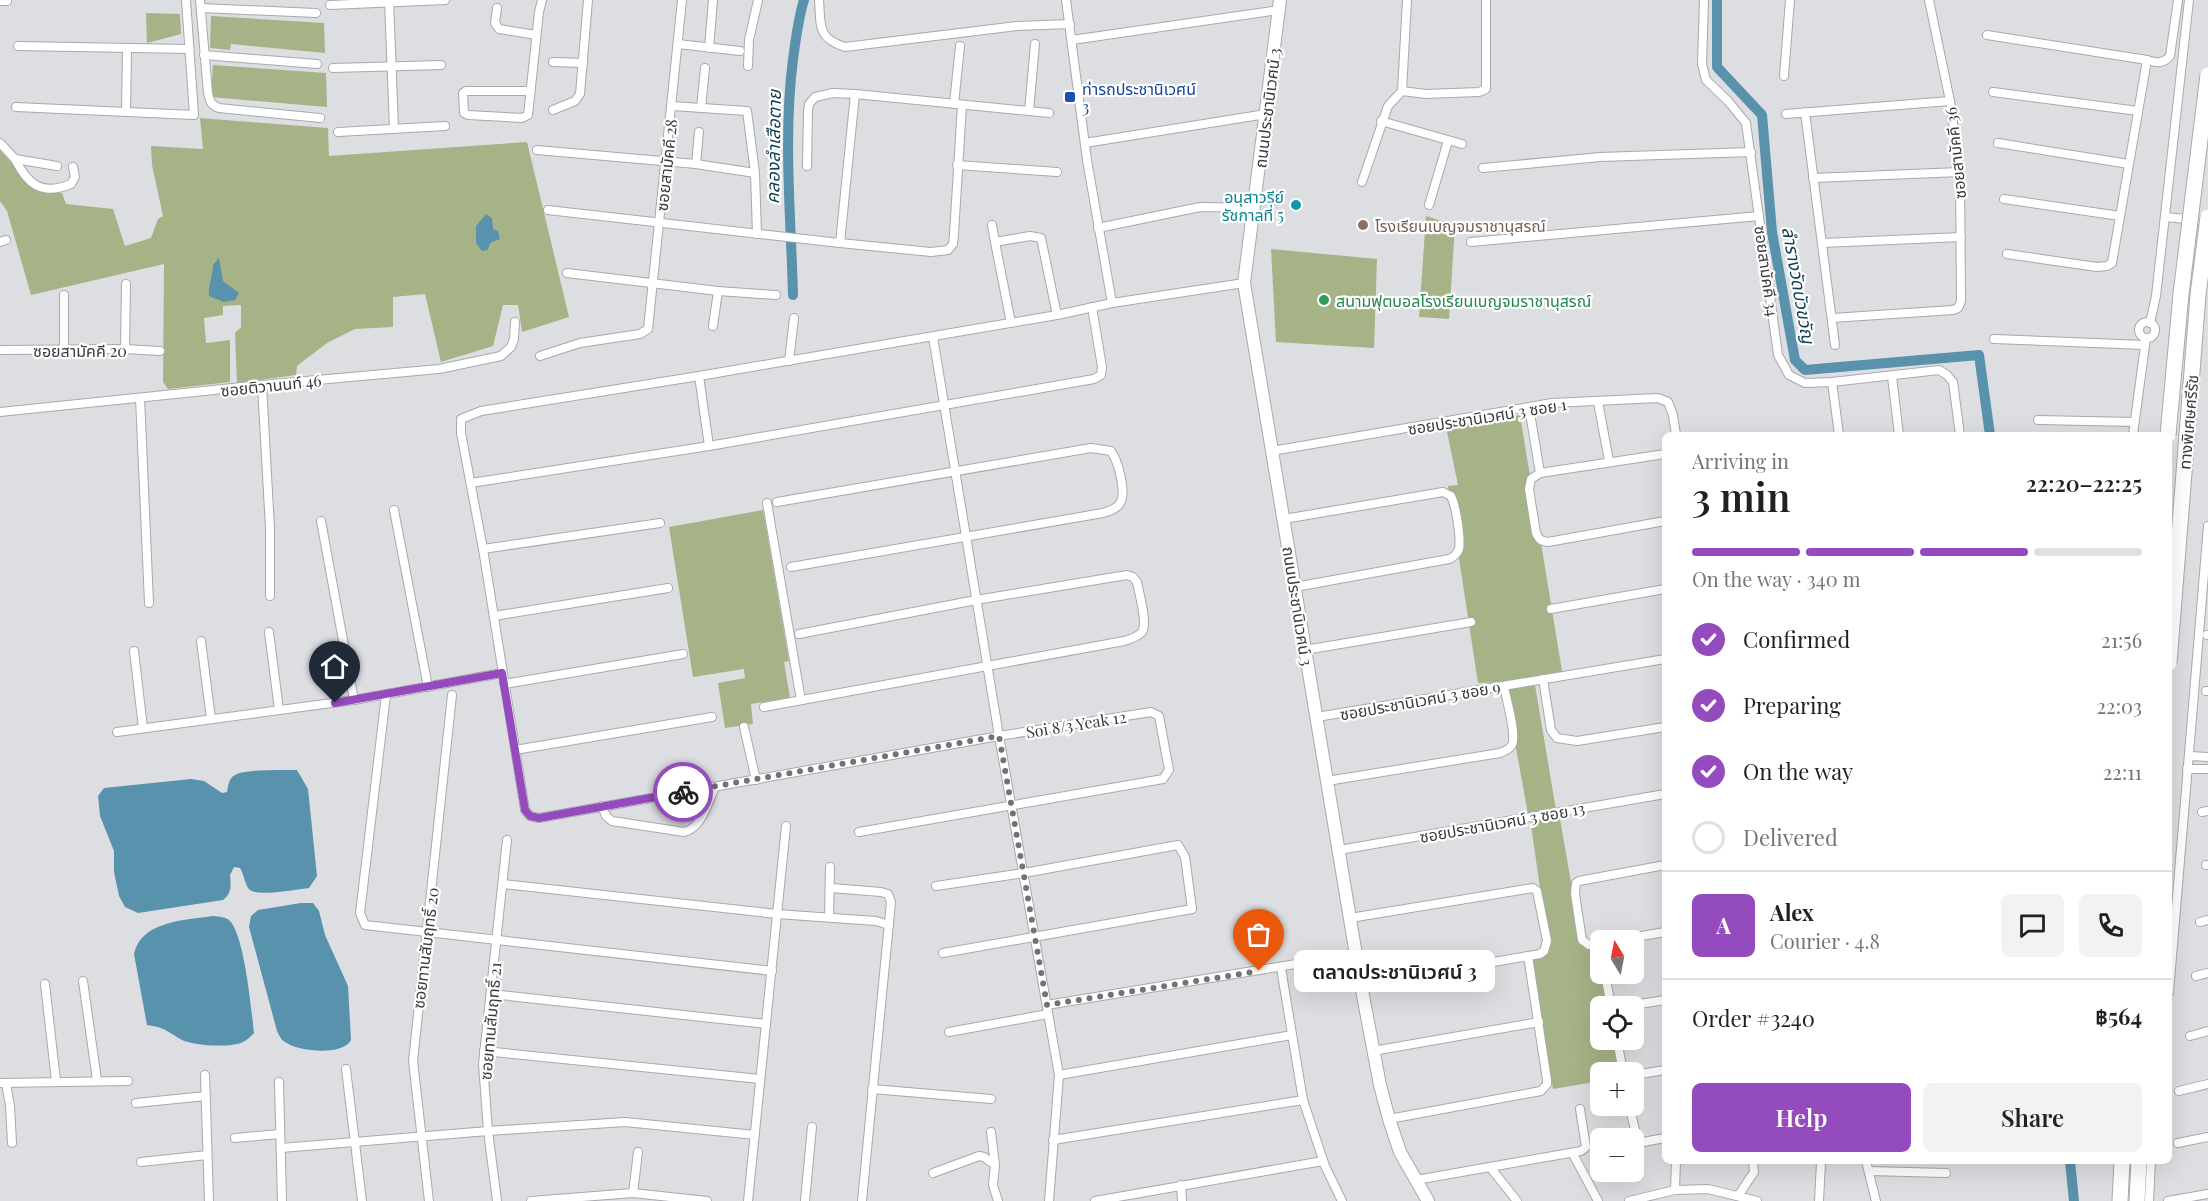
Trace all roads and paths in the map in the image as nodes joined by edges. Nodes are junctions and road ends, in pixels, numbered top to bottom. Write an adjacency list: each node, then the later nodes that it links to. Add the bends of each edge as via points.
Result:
1 (186, 0): 33 (street)
2 (445, 0): 17 (street)
3 (542, 0): 24 (street)
4 (588, 0): 38 (street)
5 (682, 0): 27 (street, ซอยสามัคคี 28)
6 (713, 0): 32 (street)
7 (758, 0): 42 (street, via 749,39)
8 (819, 0): 23 (street, via 824,36 845,47 1017,26)
9 (1066, 0): 23 (street)
10 (1407, 0): 47 (street)
11 (1486, 0): 47 (street, via 1486,89 1447,93)
12 (1704, 0): 76 (street, ซอยสามัคคี 34, via 1702,64 1706,80 1746,123)
13 (1790, 0): 46 (street)
14 (1929, 0): 51 (street, ซอยสามัคคี 36)
15 (2178, 0): 36 (street, via 2170,56 2158,63)
16 (2189, 0): 97 (street)
17 (389, 1): 19 (street); 41 (street)
18 (201, 4): 22 (street); 35 (street)
19 (330, 5)
20 (1280, 5): 26 (street); 62 (street, ถนนประชานิเวศน์ 3)
21 (497, 8): 24 (street, via 495,23 499,28)
22 (316, 13)
23 (1070, 24): 26 (street)
24 (536, 35): 48 (street)
25 (1987, 35): 36 (street)
26 (1072, 40): 71 (street)
27 (678, 44): 32 (street); 53 (street, ซอยสามัคคี 28)
28 (1035, 44): 57 (street)
29 (18, 46): 31 (street)
30 (960, 46): 52 (street)
31 (127, 48): 33 (street); 59 (street)
32 (709, 48): 34 (street)
33 (189, 49): 59 (street, via 194,115)
34 (740, 51)
35 (204, 55): 39 (street); 64 (street, via 209,101 213,105)
36 (2147, 60): 58 (street)
37 (553, 62): 38 (street)
38 (583, 63): 56 (street, via 578,98)
39 (317, 64)
40 (441, 65): 41 (street)
41 (392, 66): 43 (street); 67 (street)
42 (748, 66)
43 (333, 68)
44 (705, 68): 55 (street)
45 (2208, 75): 151 (highway, ทางพิเศษศรีรัช, bridge)
46 (1784, 76)
47 (1402, 91): 65 (street)
48 (530, 92): 48 (street, via 526,117 464,113 466,90)
49 (1993, 92): 58 (street)
50 (855, 94): 52 (street); 83 (street, via 833,93 815,97 809,104); 106 (street)
51 (1950, 101): 60 (street); 87 (street, ซอยสามัคคี 36)
52 (958, 104): 57 (street); 81 (street)
53 (672, 106): 55 (street); 78 (street, ซอยสามัคคี 28)
54 (16, 107): 59 (street)
55 (701, 108): 88 (street, via 747,111)
56 (553, 110)
57 (1029, 111): 61 (street)
58 (2138, 111): 80 (street)
59 (126, 112)
60 (1805, 112): 63 (street); 89 (street)
61 (1049, 113)
62 (1266, 114): 71 (street); 93 (street, ถนนประชานิเวศน์ 3)
63 (1786, 114)
64 (320, 118)
65 (1381, 121): 70 (street); 90 (street)
66 (445, 126): 67 (street)
67 (394, 129): 68 (street)
68 (338, 132)
69 (699, 132): 79 (street)
70 (1448, 141): 74 (street); 92 (street)
71 (1085, 142): 101 (street)
72 (0, 143): 77 (street)
73 (1998, 143): 80 (street)
74 (1462, 144)
75 (537, 150): 78 (street)
76 (1751, 152): 85 (street, via 1600,157); 95 (street, ซอยสามัคคี 34)
77 (15, 159): 82 (street); 84 (street, via 27,180 43,188 71,184 75,177)
78 (666, 161): 79 (street); 99 (street, ซอยสามัคคี 28)
79 (696, 164): 88 (street)
80 (2129, 164): 96 (street)
81 (957, 165): 86 (street); 106 (street, via 953,244 948,250 931,252)
82 (57, 166)
83 (807, 166)
84 (73, 167)
85 (1483, 168)
86 (1057, 172)
87 (1960, 172): 89 (street); 103 (street, ซอยสามัคคี 36)
88 (755, 173): 102 (street)
89 (1813, 178): 107 (street)
90 (1362, 182)
91 (2004, 199): 96 (street)
92 (1429, 205)
93 (1254, 208): 101 (street, via 1200,207); 111 (street, ถนนประชานิเวศน์ 3)
94 (548, 210): 99 (street)
95 (1759, 216): 105 (street); 137 (street, ซอยสามัคคี 34, via 1778,355 1789,375 1805,383)
96 (2121, 216): 108 (street, via 2115,257 2107,266)
97 (2165, 217): 98 (street); 126 (street, via 2150,323 2139,328)
98 (2208, 219): 179 (highway, ทางพิเศษศรีรัช, bridge, via 2198,295)
99 (660, 222): 102 (street); 110 (street, ซอยสามัคคี 28)
100 (992, 225): 104 (street)
101 (1098, 228): 116 (street)
102 (757, 234): 106 (street)
103 (1961, 237): 107 (street); 120 (street, ซอยสามัคคี 36, via 1958,308)
104 (995, 242): 118 (street, via 1041,238); 122 (street)
105 (1471, 242)
106 (840, 243)
107 (1822, 243): 120 (street)
108 (2007, 254)
109 (567, 273): 110 (street)
110 (654, 283): 113 (street); 133 (street, ซอยสามัคคี 28, via 648,329 642,334 577,344)
111 (1244, 283): 116 (street); 153 (street, ถนนประชานิเวศน์ 3)
112 (126, 284): 129 (street)
113 (718, 291): 115 (street); 123 (street)
114 (64, 295): 131 (street)
115 (776, 295)
116 (1112, 303): 117 (street)
117 (1092, 307): 118 (street); 141 (street, via 1101,375)
118 (1057, 315): 122 (street)
119 (794, 318): 134 (street)
120 (1832, 318): 128 (street)
121 (515, 322): 138 (street, ซอยติวานนท์ 46, via 512,347 501,357 427,371)
122 (1011, 323): 124 (street)
123 (713, 326)
124 (933, 337): 134 (street); 141 (street)
125 (1994, 339): 126 (street)
126 (2146, 341): 145 (street)
127 (0, 344): 130 (street)
128 (1835, 345)
129 (125, 349): 131 (street, ซอยสามัคคี 20); 132 (street, ซอยสามัคคี 20)
130 (0, 350): 131 (street, ซอยสามัคคี 20)
131 (64, 351)
132 (160, 351)
133 (540, 356)
134 (789, 361): 135 (street)
135 (699, 376): 152 (street); 158 (street, via 481,411 461,419)
136 (1892, 376): 137 (street, ซอยสามัคคี 34); 148 (street); 149 (street, ซอยสามัคคี 34, via 1939,370 1947,375 1953,382)
137 (1832, 382): 147 (street)
138 (262, 385): 139 (street, ซอยติวานนท์ 46); 173 (street)
139 (141, 398): 143 (street, ซอยติวานนท์ 46); 175 (street)
140 (1598, 402): 142 (street, ซอยประชานิเวศน์ 3 ซอย 1); 146 (street, ซอยประชานิเวศน์ 3 ซอย 1, via 1658,398 1668,402); 155 (street)
141 (944, 404): 152 (street); 156 (street)
142 (1529, 407): 153 (street, ซอยประชานิเวศน์ 3 ซอย 1); 157 (street)
143 (0, 412)
144 (2038, 420): 145 (street)
145 (2134, 423): 150 (street)
146 (1676, 432)
147 (1839, 432)
148 (1899, 432)
149 (1960, 432)
150 (2133, 432)
151 (2168, 432)
152 (709, 446): 158 (street)
153 (1272, 451): 162 (street, ถนนประชานิเวศน์ 3)
154 (1662, 454): 155 (street)
155 (1609, 461): 157 (street)
156 (955, 471): 159 (street); 167 (street); 167 (street, via 1104,449 1115,457 1123,493 1115,508 1103,513)
157 (1540, 473): 165 (street, via 1529,484 1538,539 1548,542)
158 (471, 483): 168 (street)
159 (777, 502)
160 (767, 503): 196 (street)
161 (394, 510): 192 (street)
162 (1284, 519): 170 (street, ถนนประชานิเวศน์ 3); 170 (street, via 1443,492 1453,500 1457,524 1459,548 1449,560)
163 (321, 521): 195 (street)
164 (660, 523): 168 (street)
165 (1662, 523)
166 (2208, 526): 208 (street)
167 (966, 536): 169 (street); 174 (street)
168 (483, 549): 177 (street)
169 (791, 567)
170 (1295, 587): 183 (street, ถนนประชานิเวศน์ 3)
171 (668, 588): 177 (street)
172 (1662, 590): 176 (street)
173 (270, 596)
174 (976, 600): 181 (street); 187 (street); 187 (street, via 1126,575 1137,582 1145,624 1142,632 1124,641)
175 (149, 603)
176 (1551, 609)
177 (494, 616): 188 (street)
178 (1471, 622): 183 (street)
179 (2172, 625)
180 (269, 632): 198 (street)
181 (799, 634)
182 (201, 641): 201 (street)
183 (1305, 650): 200 (street, ถนนประชานิเวศน์ 3)
184 (134, 651): 204 (street)
185 (683, 654): 190 (street)
186 (1662, 660): 189 (street, ซอยประชานิเวศน์ 3 ซอย 9)
187 (988, 666): 196 (street); 206 (street)
188 (502, 673): 190 (street); 192 (street)
189 (1543, 680): 191 (street, ซอยประชานิเวศน์ 3 ซอย 9); 203 (street, via 1551,730 1557,738 1577,741)
190 (504, 684): 207 (street)
191 (1504, 686): 200 (street, ซอยประชานิเวศน์ 3 ซอย 9); 213 (street, via 1513,734 1508,749)
192 (428, 687): 193 (street)
193 (386, 695): 195 (street); 232 (street, via 361,918 365,926)
194 (452, 695): 232 (street, ซอยทานสัมฤทธิ์ 20)
195 (354, 700): 198 (street)
196 (801, 700): 197 (street)
197 (764, 707)
198 (279, 710): 201 (street)
199 (711, 717): 207 (street)
200 (1317, 717): 213 (street, ถนนประชานิเวศน์ 3)
201 (211, 719): 204 (street)
202 (744, 727): 212 (street)
203 (1662, 727)
204 (143, 728): 205 (street)
205 (117, 732)
206 (999, 736): 212 (street, Soi 8/3 Yeak 12); 216 (street); 216 (street, Soi 8/3 Yeak 12, via 1151,712 1159,716 1165,741 1169,770 1163,779)
207 (515, 750): 217 (street, Soi 8/3 Yeak 12, via 525,810 530,816 539,818)
208 (2189, 756): 209 (street); 210 (street)
209 (2208, 757)
210 (2187, 769): 211 (street); 240 (street)
211 (2208, 769)
212 (756, 780): 214 (street, Soi 8/3 Yeak 12)
213 (1328, 781): 221 (street, ถนนประชานิเวศน์ 3)
214 (715, 787): 217 (street, Soi 8/3 Yeak 12); 217 (street, via 699,822 684,832 612,821)
215 (1662, 795): 221 (street, ซอยประชานิเวศน์ 3 ซอย 13)
216 (1012, 805): 219 (street); 224 (street)
217 (602, 806)
218 (786, 826): 228 (street)
219 (859, 832)
220 (507, 840): 225 (street, ซอยทานสัมฤทธิ์ 21)
221 (1339, 850): 230 (street, ถนนประชานิเวศน์ 3)
222 (1662, 866): 237 (street, via 1579,880 1575,887 1581,936 1585,944)
223 (830, 867): 227 (street)
224 (1024, 873): 226 (street); 235 (street); 235 (street, via 1178,845 1185,857 1192,909)
225 (503, 884): 228 (street); 236 (street, ซอยทานสัมฤทธิ์ 21)
226 (936, 886)
227 (831, 888): 229 (street); 231 (street, via 888,894)
228 (777, 914): 229 (street); 243 (street)
229 (829, 917): 231 (street)
230 (1350, 918): 239 (street, ถนนประชานิเวศน์ 3); 241 (street, via 1533,888 1537,891 1546,946 1540,954)
231 (888, 925): 273 (street)
232 (428, 932): 236 (street); 287 (street, ซอยทานสัมฤทธิ์ 20, via 413,1061)
233 (1662, 933): 234 (street)
234 (1644, 936)
235 (1036, 937): 238 (street); 252 (street)
236 (497, 940): 243 (street); 249 (street, ซอยทานสัมฤทธิ์ 21)
237 (1590, 944)
238 (943, 953)
239 (1356, 954): 242 (street); 248 (street, ถนนประชานิเวศน์ 3)
240 (2172, 955)
241 (1528, 956): 248 (street); 253 (street)
242 (1281, 968): 252 (street); 257 (street)
243 (771, 970): 254 (street)
244 (2208, 973): 245 (street)
245 (2196, 976)
246 (83, 981): 267 (street)
247 (45, 984): 269 (street)
248 (1361, 985): 260 (street, ถนนประชานิเวศน์ 3)
249 (492, 994): 254 (street); 259 (street, ซอยทานสัมฤทธิ์ 21)
250 (1662, 1000): 251 (street)
251 (1644, 1003)
252 (1048, 1009): 256 (street); 265 (street)
253 (1539, 1022): 260 (street); 281 (street, via 1547,1080 1542,1091)
254 (766, 1024): 266 (street)
255 (2208, 1031): 258 (street)
256 (949, 1032)
257 (1292, 1035): 265 (street); 277 (street)
258 (2190, 1036)
259 (484, 1051): 266 (street); 283 (street, ซอยทานสัมฤทธิ์ 21)
260 (1373, 1051): 281 (street, ถนนประชานิเวศน์ 3)
261 (346, 1070): 292 (street)
262 (1662, 1070): 263 (street)
263 (1644, 1073)
264 (206, 1075): 275 (street)
265 (1059, 1075): 291 (street)
266 (760, 1079): 286 (street)
267 (97, 1080): 268 (street); 269 (street)
268 (128, 1080)
269 (56, 1081): 271 (street)
270 (279, 1082): 285 (street)
271 (3, 1083): 293 (street, via 10,1106)
272 (2208, 1084): 274 (street)
273 (872, 1089): 276 (street); 329 (street)
274 (2179, 1091)
275 (206, 1096): 278 (street); 298 (street)
276 (992, 1099)
277 (1304, 1100): 291 (street); 299 (street)
278 (136, 1103)
279 (1580, 1109): 297 (street, via 1586,1147)
280 (1632, 1116): 290 (street, via 1637,1137 1643,1142)
281 (1389, 1119): 313 (street, ถนนประชานิเวศน์ 3, via 1400,1152)
282 (812, 1126): 328 (street)
283 (488, 1131): 286 (street, via 625,1122); 287 (street); 324 (street, ซอยทานสัมฤทธิ์ 21)
284 (991, 1132): 308 (street)
285 (280, 1134): 289 (street); 295 (street)
286 (755, 1135): 327 (street)
287 (421, 1136): 292 (street); 323 (street, ซอยทานสัมฤทธิ์ 20)
288 (2208, 1137): 294 (street)
289 (235, 1138)
290 (1662, 1139)
291 (1053, 1140): 331 (street)
292 (355, 1142): 295 (street); 322 (street)
293 (12, 1143)
294 (2178, 1143)
295 (280, 1148): 321 (street)
296 (638, 1152): 316 (street)
297 (1572, 1154): 309 (street); 337 (street)
298 (207, 1155): 300 (street); 320 (street)
299 (1323, 1161): 314 (street); 334 (street)
300 (141, 1162)
301 (1676, 1164): 315 (street)
302 (1753, 1164): 318 (street, via 1754,1172)
303 (1821, 1164): 339 (street)
304 (1867, 1164): 310 (street)
305 (2122, 1164): 341 (highway)
306 (2139, 1164): 342 (highway)
307 (2151, 1164): 343 (street)
308 (995, 1165): 311 (street, via 980,1156); 330 (street, via 993,1185)
309 (1490, 1167): 313 (street); 336 (street)
310 (1869, 1171): 312 (street); 340 (street)
311 (933, 1173)
312 (1946, 1173)
313 (1416, 1180): 335 (street, ถนนประชานิเวศน์ 3)
314 (1180, 1185): 332 (street); 333 (street)
315 (1675, 1190): 318 (street, via 1708,1189); 319 (street)
316 (633, 1193): 325 (street); 326 (street)
317 (2208, 1194): 344 (street)
318 (1738, 1196): 338 (street)
319 (1634, 1200)
320 (209, 1201)
321 (282, 1201)
322 (362, 1201)
323 (429, 1201)
324 (497, 1201)
325 (531, 1201)
326 (707, 1201)
327 (748, 1201)
328 (805, 1201)
329 (862, 1201)
330 (998, 1201)
331 (1049, 1201)
332 (1095, 1201)
333 (1182, 1201)
334 (1342, 1201)
335 (1428, 1201)
336 (1517, 1201)
337 (1598, 1201)
338 (1757, 1201)
339 (1820, 1201)
340 (1876, 1201)
341 (2120, 1201)
342 (2137, 1201)
343 (2149, 1201)
344 (2168, 1201)

